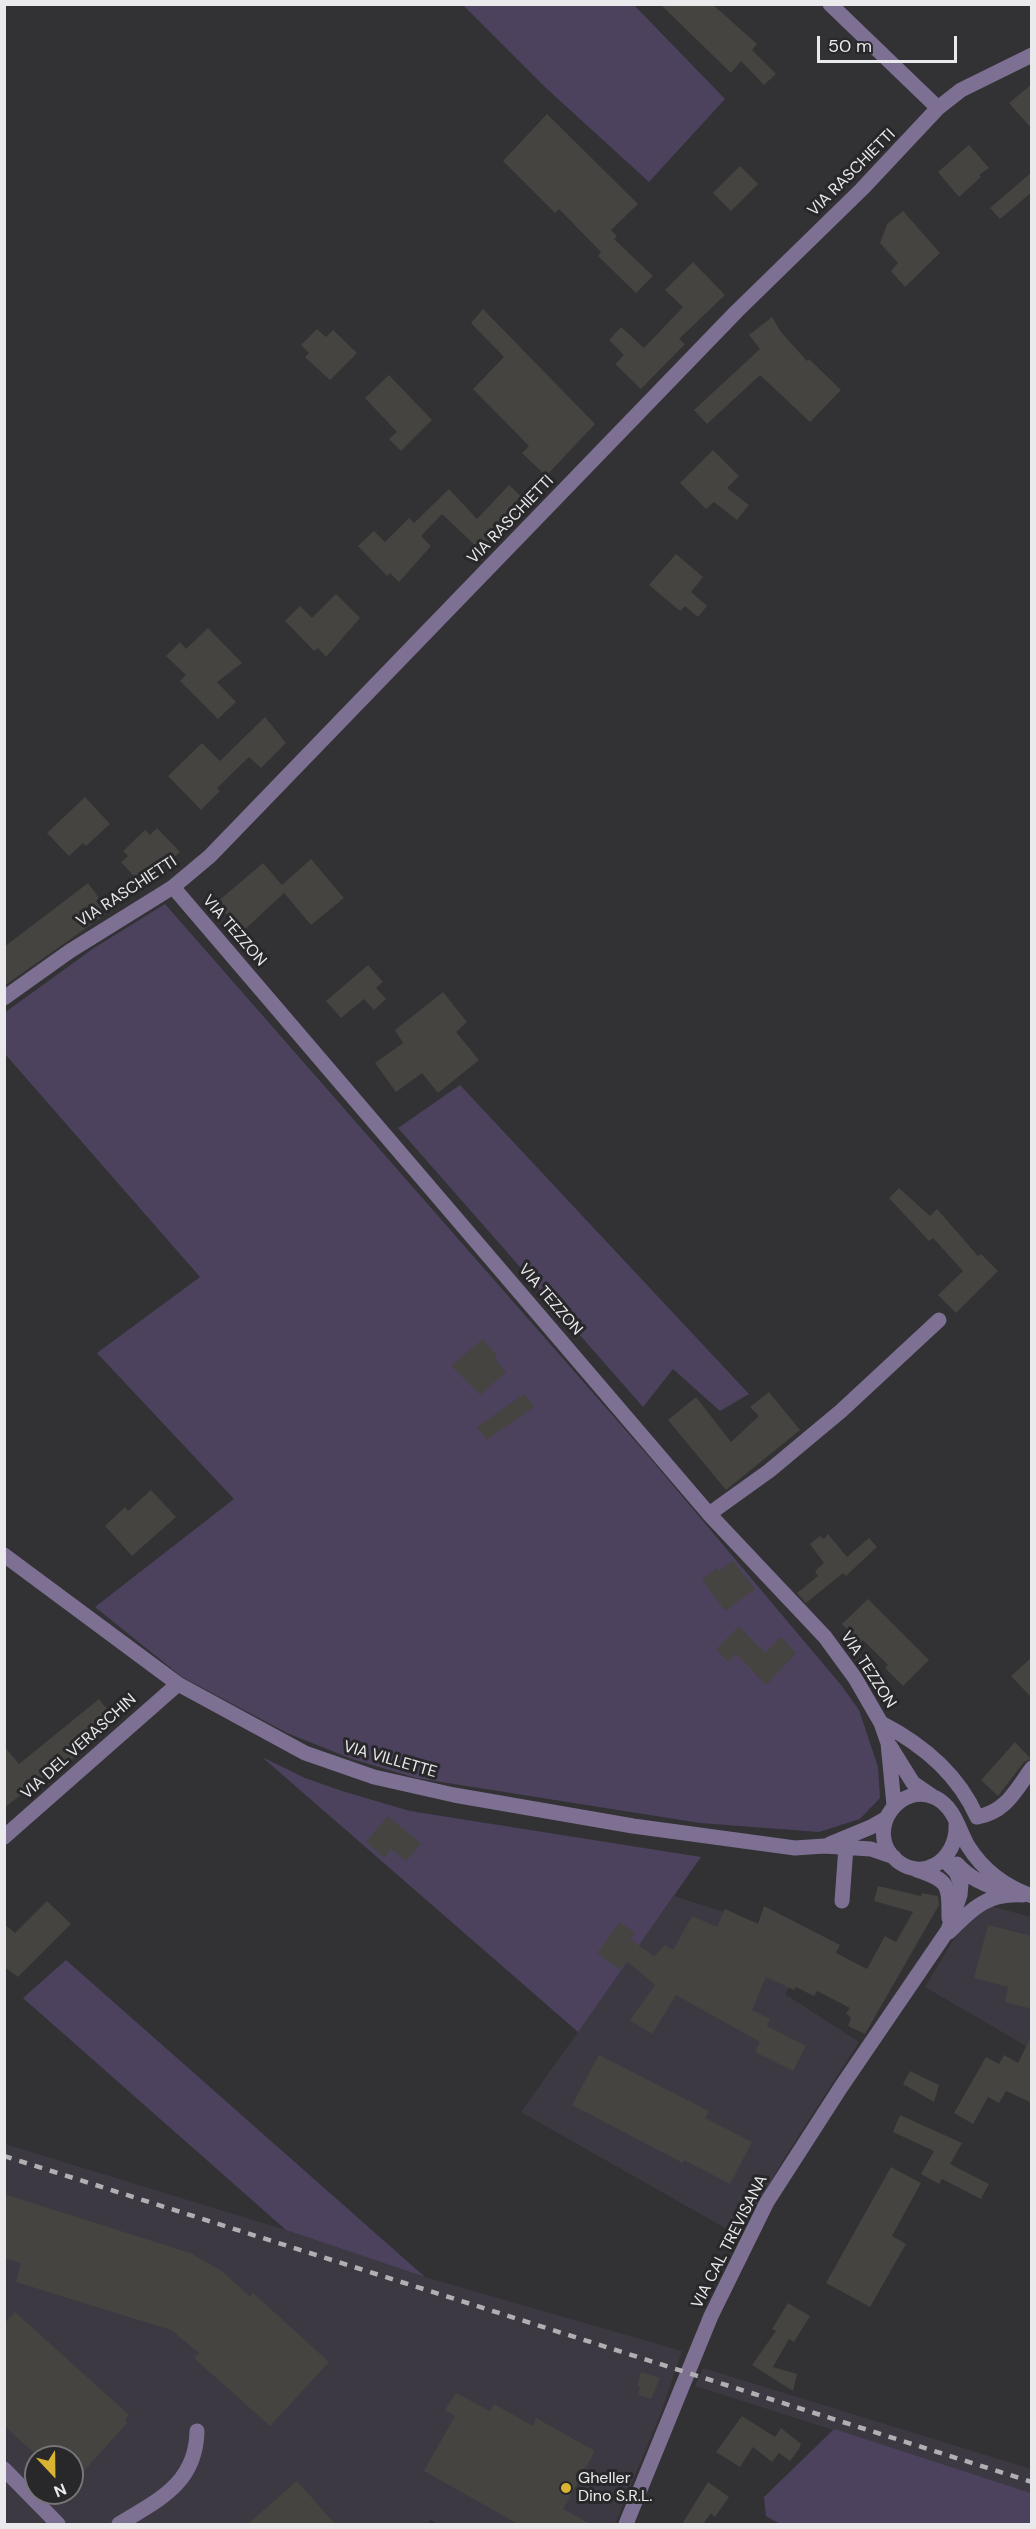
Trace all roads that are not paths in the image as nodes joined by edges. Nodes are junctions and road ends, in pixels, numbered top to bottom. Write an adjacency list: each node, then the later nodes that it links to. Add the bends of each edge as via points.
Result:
1 (830, 4): 3 (street)
2 (1032, 55): 3 (street, VIA RASCHIETTI, via 961,90)
3 (938, 108): 4 (street, VIA RASCHIETTI, via 210,856)
4 (172, 887): 5 (street, VIA RASCHIETTI); 7 (street, VIA TEZZON)
5 (4, 998)
6 (939, 1320): 7 (street, via 841,1411 769,1471)
7 (709, 1514): 10 (street, VIA TEZZON, via 825,1637 855,1678)
8 (4, 1555): 9 (street, VIA VILLETTE)
9 (178, 1684): 17 (street, VIA DEL VERASCHIN); 18 (street, VIA VILLETTE, via 305,1753 374,1777 454,1796 633,1826 795,1848)
10 (881, 1724): 11 (street, VIA TEZZON); 12 (street, via 910,1738 932,1757 961,1787 977,1817 1004,1806)
11 (888, 1743): 13 (street, VIA TEZZON, via 913,1782); 14 (street, VIA TEZZON)
12 (1032, 1768)
13 (934, 1797): 14 (street, via 913,1795); 16 (street, via 945,1804)
14 (894, 1805): 15 (street)
15 (885, 1819): 18 (street, VIA VILLETTE); 20 (street, via 884,1839)
16 (956, 1824): 21 (street, via 954,1846); 23 (street, via 983,1867)
17 (4, 1837)
18 (824, 1846): 19 (street, VIA VILLETTE)
19 (846, 1847): 20 (street, VIA VILLETTE, via 871,1849); 24 (street)
20 (894, 1857): 22 (street, VIA VILLETTE)
21 (946, 1857): 22 (street, via 930,1867); 23 (street, via 991,1888); 25 (street, VIA CAL TREVISANA, via 961,1884)
22 (910, 1867): 25 (street, via 944,1882 948,1904)
23 (1029, 1896): 25 (street, VIA CAL TREVISANA, via 992,1897)
24 (842, 1901)
25 (946, 1933): 30 (street, VIA CAL TREVISANA, via 767,2202 711,2316)
26 (197, 2431): 29 (street, via 195,2455 181,2481)
27 (4, 2469): 28 (street)
28 (58, 2524)
29 (119, 2524)
30 (626, 2524)

